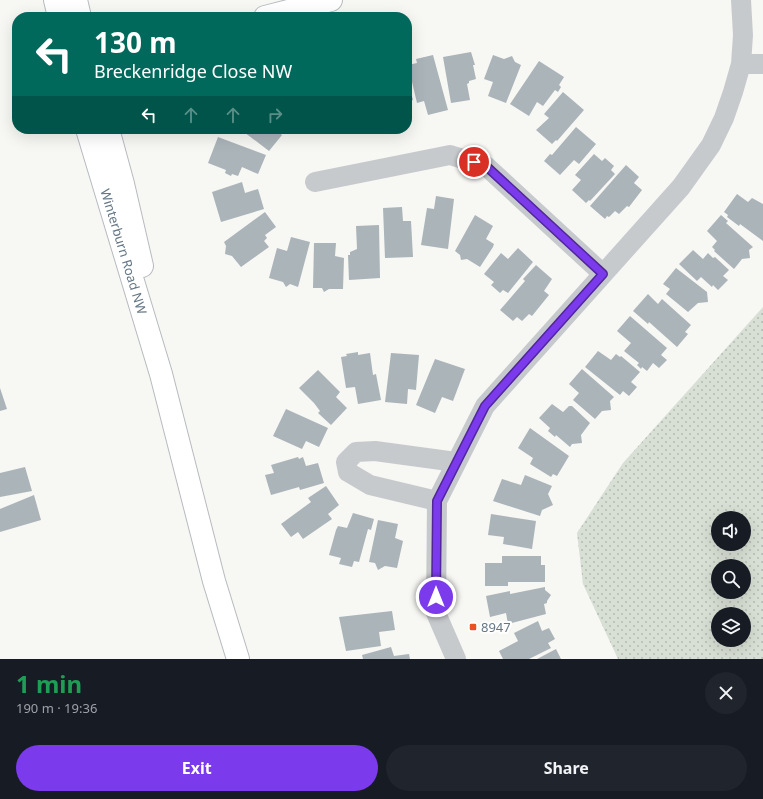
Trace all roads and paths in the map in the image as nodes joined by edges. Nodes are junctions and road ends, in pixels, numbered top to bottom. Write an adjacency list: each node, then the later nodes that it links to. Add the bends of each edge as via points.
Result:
1 (55, 0): 5 (main road)
2 (76, 0): 6 (main road)
3 (331, 0): 7 (main road)
4 (742, 0): 8 (street)
5 (58, 12)
6 (79, 12)
7 (284, 12)
8 (741, 64): 9 (street); 13 (street, via 733,92 711,145 681,188)
9 (763, 64)
10 (89, 134): 14 (main road, Winterburn Road NW)
11 (109, 134): 14 (main road, Winterburn Road NW, via 138,249)
12 (315, 182): 13 (street, via 450,155 486,166)
13 (603, 274): 15 (street, via 485,406)
14 (161, 374): 17 (main road, Winterburn Road NW)
15 (456, 462): 16 (street); 16 (street, via 375,451 356,452 346,462 348,472 370,485)
16 (437, 501): 20 (street, via 436,613)
17 (214, 581): 18 (main road, Winterburn Road NW); 19 (main road, Winterburn Road NW)
18 (224, 659)
19 (238, 659)
20 (456, 659)

